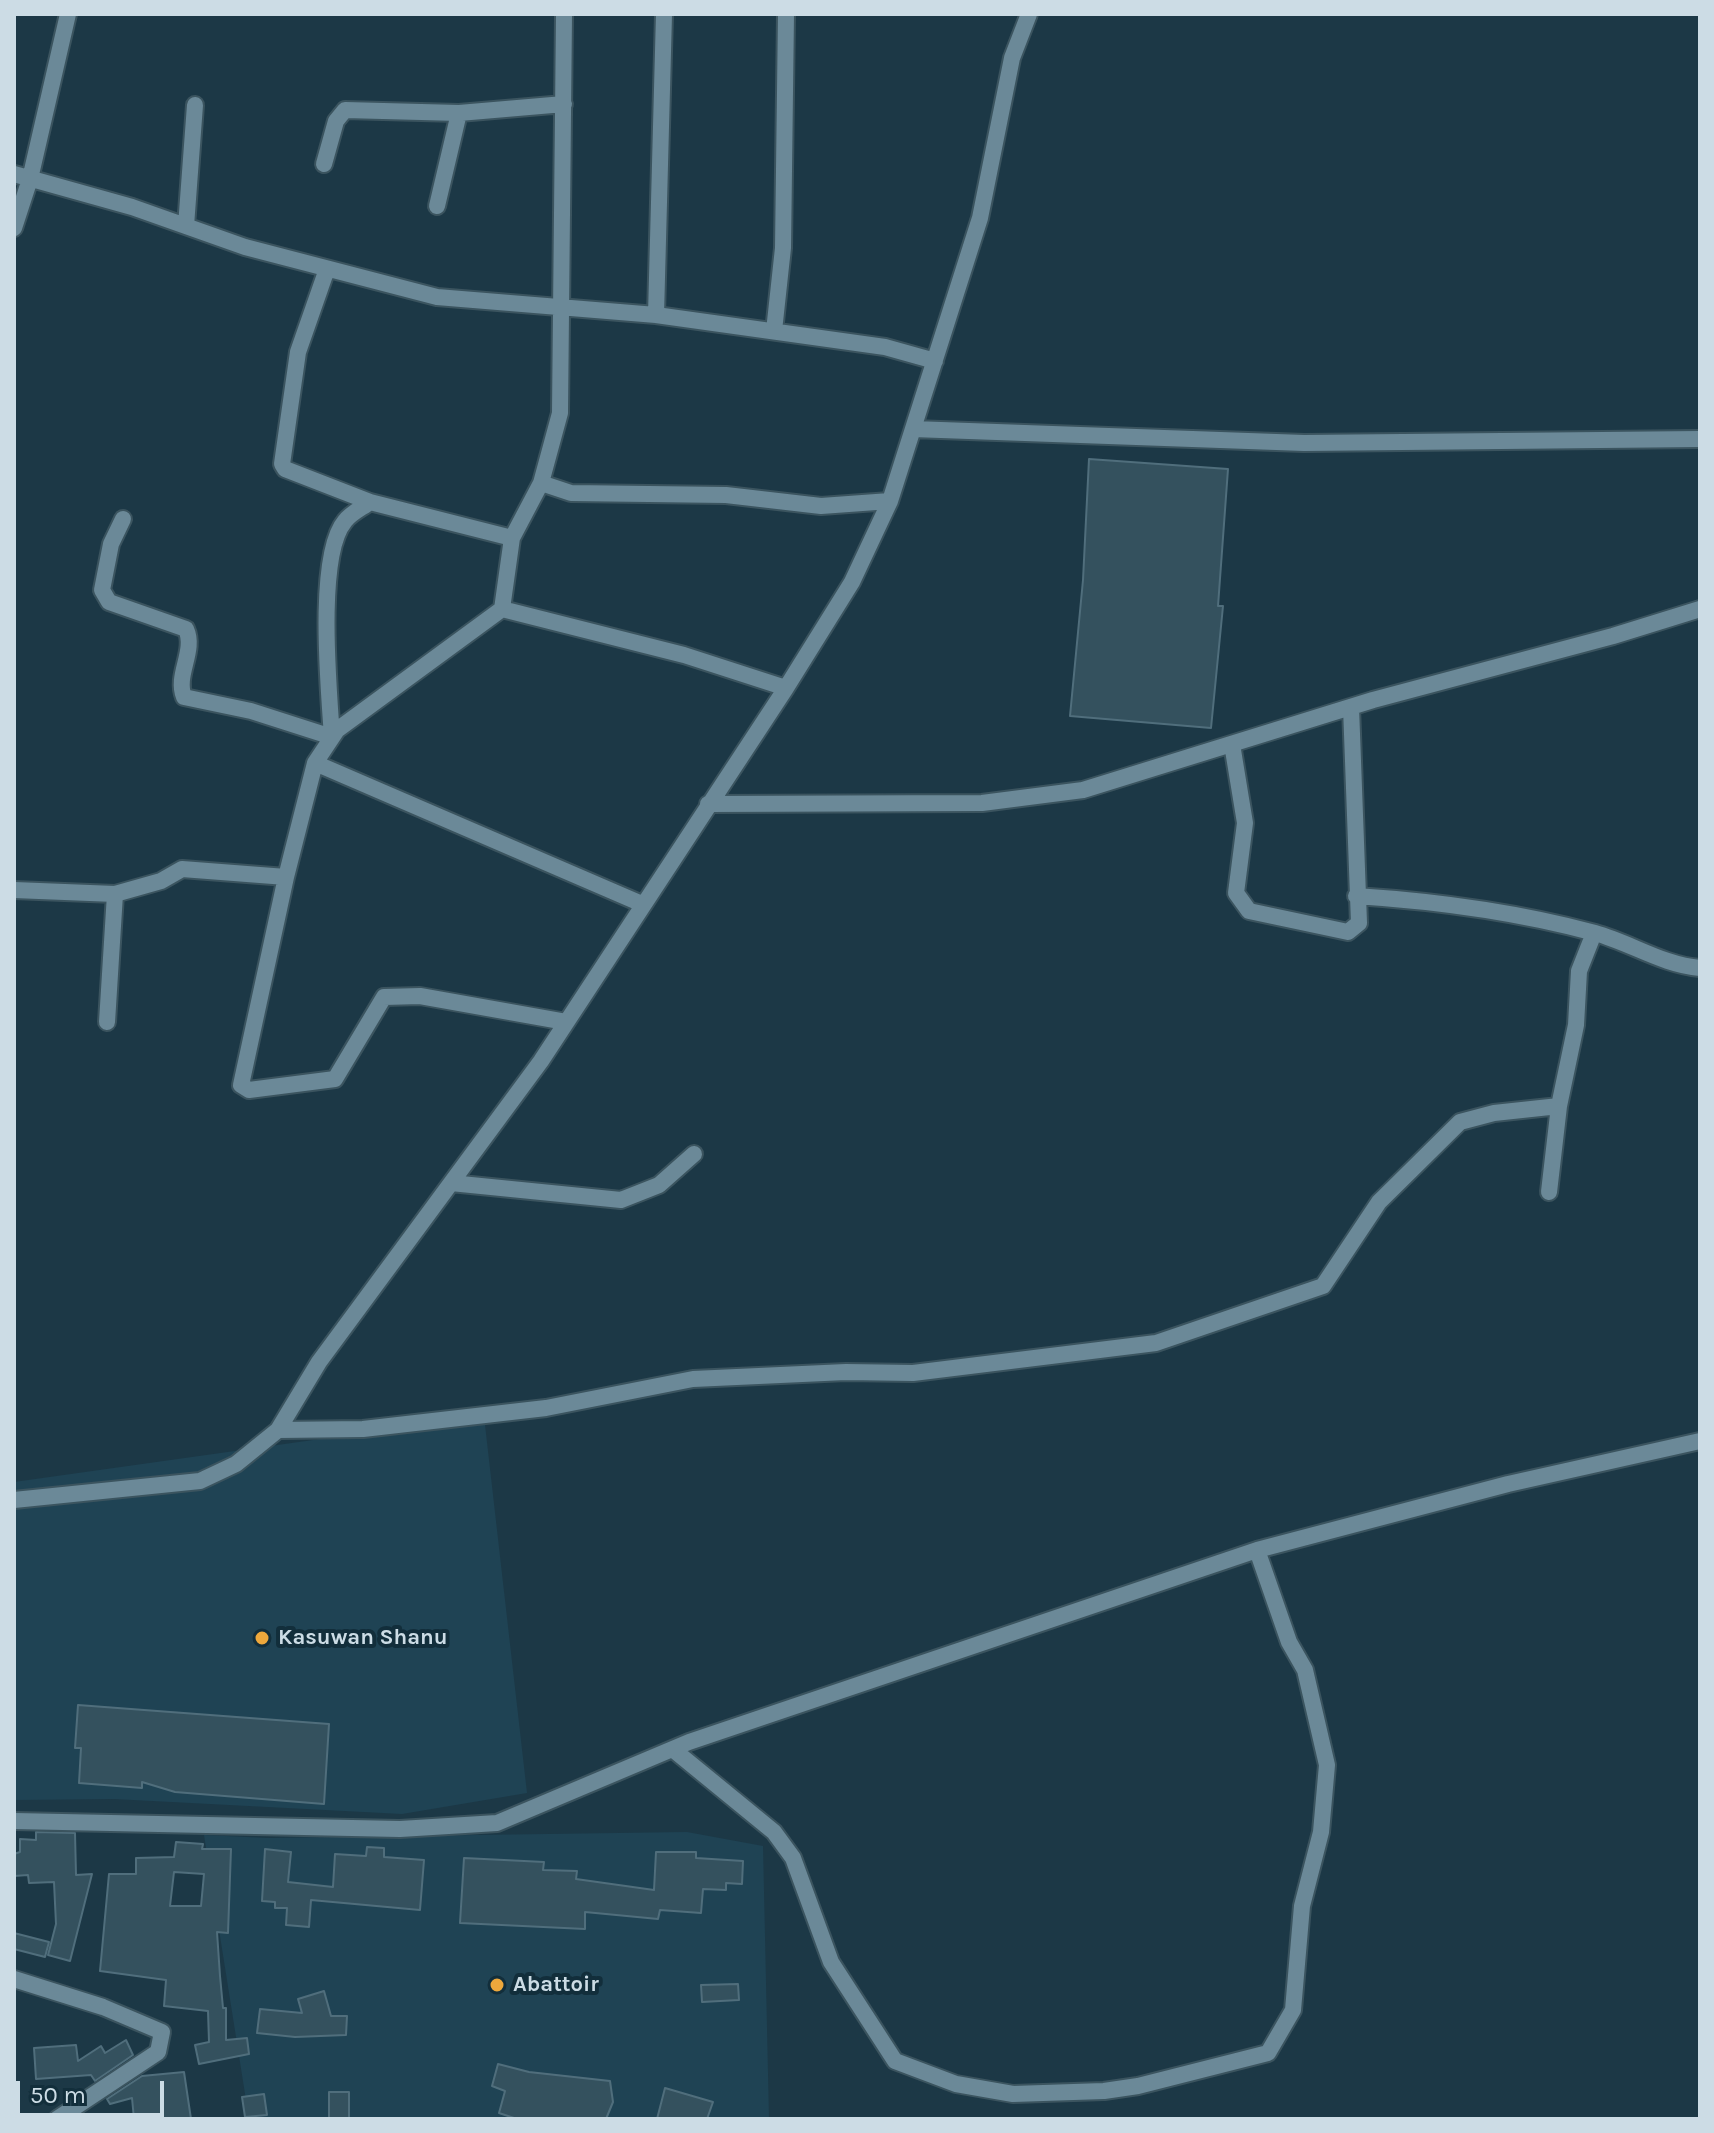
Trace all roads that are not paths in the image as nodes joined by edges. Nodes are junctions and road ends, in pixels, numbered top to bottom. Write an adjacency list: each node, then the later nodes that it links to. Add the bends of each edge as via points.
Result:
1 (68, 14): 10 (street)
2 (564, 14): 6 (street)
3 (664, 14): 16 (street)
4 (786, 14): 17 (street, via 783,248)
5 (1029, 14): 18 (street, via 1012,58 980,218)
6 (564, 104): 8 (street); 15 (street)
7 (195, 105): 12 (street)
8 (459, 113): 9 (street, via 345,110 336,121); 11 (street)
9 (324, 164)
10 (22, 176): 12 (street); 13 (street)
11 (437, 206)
12 (186, 226): 14 (street)
13 (14, 228)
14 (327, 269): 15 (street, via 437,297); 23 (street, via 298,352 282,464 293,474)
15 (564, 305): 16 (street); 21 (street, via 560,413)
16 (656, 315): 17 (street)
17 (774, 331): 18 (street, via 885,347)
18 (935, 361): 19 (street)
19 (913, 429): 20 (street, via 1304,443); 22 (street)
20 (1700, 439)
21 (541, 483): 22 (street, via 571,493 726,495 821,506); 25 (street)
22 (890, 501): 28 (street, via 852,582)
23 (370, 502): 25 (street); 30 (street, via 344,521 333,547 326,639)
24 (123, 519): 30 (street, via 111,544 102,590 109,602 186,629 190,639 184,697)
25 (512, 538): 26 (street)
26 (502, 609): 28 (street, via 684,655); 30 (street)
27 (1700, 609): 29 (street)
28 (786, 688): 33 (street)
29 (1351, 707): 31 (street); 37 (street)
30 (332, 737): 32 (street)
31 (1232, 744): 33 (street, via 1083,790 982,803); 37 (street, via 1245,823 1236,893 1249,911 1348,932 1359,923)
32 (315, 763): 34 (street); 38 (street)
33 (708, 804): 38 (street)
34 (286, 877): 36 (street, via 182,869); 42 (street, via 243,1070 244,1088 335,1079 384,997 420,996)
35 (14, 890): 36 (street)
36 (115, 894): 41 (street)
37 (1356, 896): 39 (street, via 1421,900)
38 (642, 904): 42 (street)
39 (1594, 933): 40 (street, via 1679,966); 43 (street, via 1579,971 1576,1025)
40 (1700, 968)
41 (107, 1022)
42 (566, 1022): 45 (street)
43 (1559, 1106): 46 (street); 47 (street, via 1460,1122 1379,1202 1323,1286 1156,1343 913,1373 693,1379 546,1408 363,1429)
44 (694, 1154): 45 (street, via 659,1185 621,1200)
45 (451, 1183): 47 (street, via 319,1362)
46 (1549, 1192)
47 (278, 1430): 49 (street, via 236,1464 200,1481)
48 (1700, 1441): 50 (street, via 1508,1484)
49 (14, 1500)
50 (1257, 1550): 51 (street); 51 (street, via 1289,1642 1305,1670 1327,1765 1321,1832 1302,1906 1293,2010 1268,2053 1138,2086 1013,2094 956,2084 895,2061 831,1962 787,1849 774,1832)
51 (675, 1751): 52 (street, via 497,1823 400,1829)
52 (14, 1821)
53 (14, 1979): 54 (street, via 162,2032 158,2052)
54 (57, 2119)

